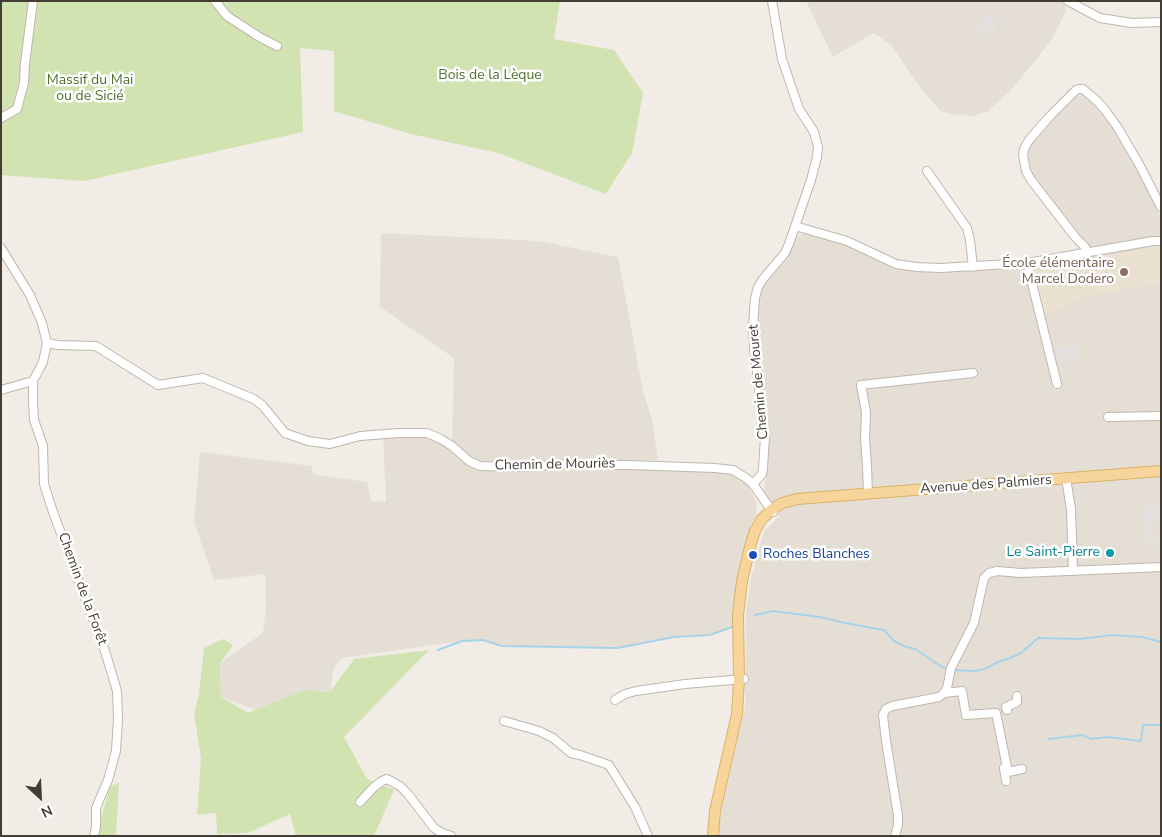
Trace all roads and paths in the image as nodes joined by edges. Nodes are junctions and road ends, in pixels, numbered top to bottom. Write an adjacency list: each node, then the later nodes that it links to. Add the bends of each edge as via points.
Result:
1 (33, 1): 7 (street, via 20,100 17,108)
2 (215, 1): 6 (street, via 227,16)
3 (772, 1): 10 (street, Chemin de Mouret, via 785,68 799,109 814,132 818,147)
4 (1068, 1): 5 (street, via 1100,18 1132,23)
5 (1161, 22)
6 (277, 46)
7 (1, 118)
8 (927, 171): 17 (street, via 967,228)
9 (1161, 207): 11 (street, via 1118,128 1097,101 1079,88 1029,140 1023,155 1031,180)
10 (795, 226): 17 (street, via 847,241 896,264 940,268); 27 (street, Chemin de Mouret, via 785,253 763,279 754,298 754,341 765,437 762,474)
11 (1076, 238): 14 (street); 15 (street)
12 (1161, 241): 14 (street)
13 (1, 248): 18 (street, via 30,295)
14 (1087, 253): 15 (street)
15 (1077, 255): 16 (street)
16 (1027, 263): 17 (street); 21 (street)
17 (973, 266)
18 (47, 342): 20 (street, Chemin de la Forêt, via 43,362); 27 (street, Chemin de Mouriès, via 96,346 158,385 203,378 254,399 262,404 285,433 308,441 330,444 360,436 427,433 480,466 630,464 715,468 732,470)
19 (973, 373): 28 (street, via 861,385 866,412)
20 (33, 381): 22 (street); 42 (street, Chemin de la Forêt, via 34,420 42,446 44,484 117,691 116,751 96,809)
21 (1056, 384)
22 (1, 390)
23 (1161, 416): 24 (street)
24 (1108, 417)
25 (1161, 471): 26 (main road, Avenue des Palmiers)
26 (1066, 478): 28 (main road, Avenue des Palmiers); 31 (street, via 1071,509)
27 (753, 484): 29 (street, Chemin de Mouriès)
28 (868, 494): 29 (main road, Avenue des Palmiers, via 797,499 776,506)
29 (773, 512): 32 (main road, via 761,520 755,531 742,581 738,615)
30 (1161, 566): 31 (street)
31 (1073, 571): 33 (street, via 989,573 984,578 974,623 951,668)
32 (741, 680): 35 (street, via 636,691); 45 (main road); 46 (main road, via 742,714 718,815)
33 (944, 694): 36 (street, via 962,691 966,715); 47 (street, via 892,706 883,715 898,815)
34 (1016, 696): 36 (street, via 1017,702 1006,707 1008,710)
35 (615, 700)
36 (996, 712): 38 (street)
37 (504, 721): 44 (street, via 539,731 571,753 608,765 635,807)
38 (1002, 742): 39 (street, via 1008,772); 40 (street)
39 (1022, 769)
40 (1006, 781)
41 (360, 802): 43 (street, via 387,779 408,794 434,828)
42 (94, 836)
43 (451, 836)
44 (648, 836)
45 (712, 836)
46 (717, 836)
47 (895, 836)

